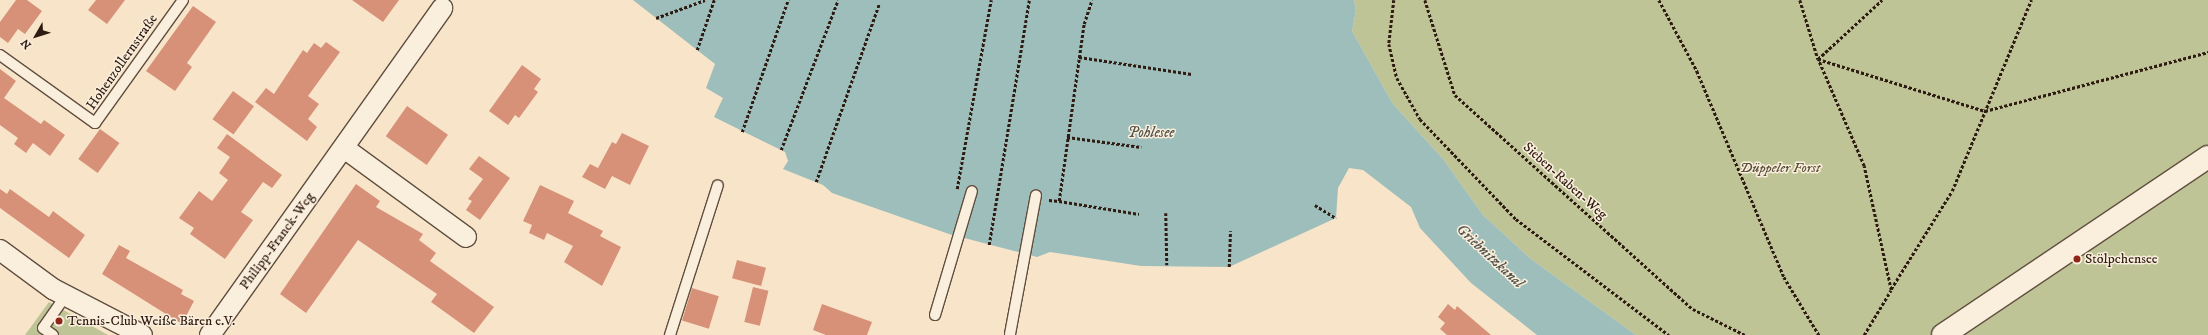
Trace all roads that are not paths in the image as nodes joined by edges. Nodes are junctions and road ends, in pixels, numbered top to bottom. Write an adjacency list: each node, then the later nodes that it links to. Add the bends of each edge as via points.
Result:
1 (183, 0): 3 (lane, Hohenzollernstraße, via 95,123)
2 (442, 8): 4 (street, Philipp-Franck-Weg)
3 (0, 55)
4 (344, 148): 9 (street); 16 (street, Philipp-Franck-Weg)
5 (2208, 157): 18 (street)
6 (718, 185): 17 (lane)
7 (972, 191): 12 (lane)
8 (1036, 195): 13 (lane)
9 (466, 237)
10 (0, 250): 11 (street)
11 (65, 296): 14 (lane, via 43,328); 15 (street)
12 (935, 315)
13 (1010, 334)
14 (53, 335)
15 (142, 335)
16 (210, 335)
17 (670, 335)
18 (1943, 335)

